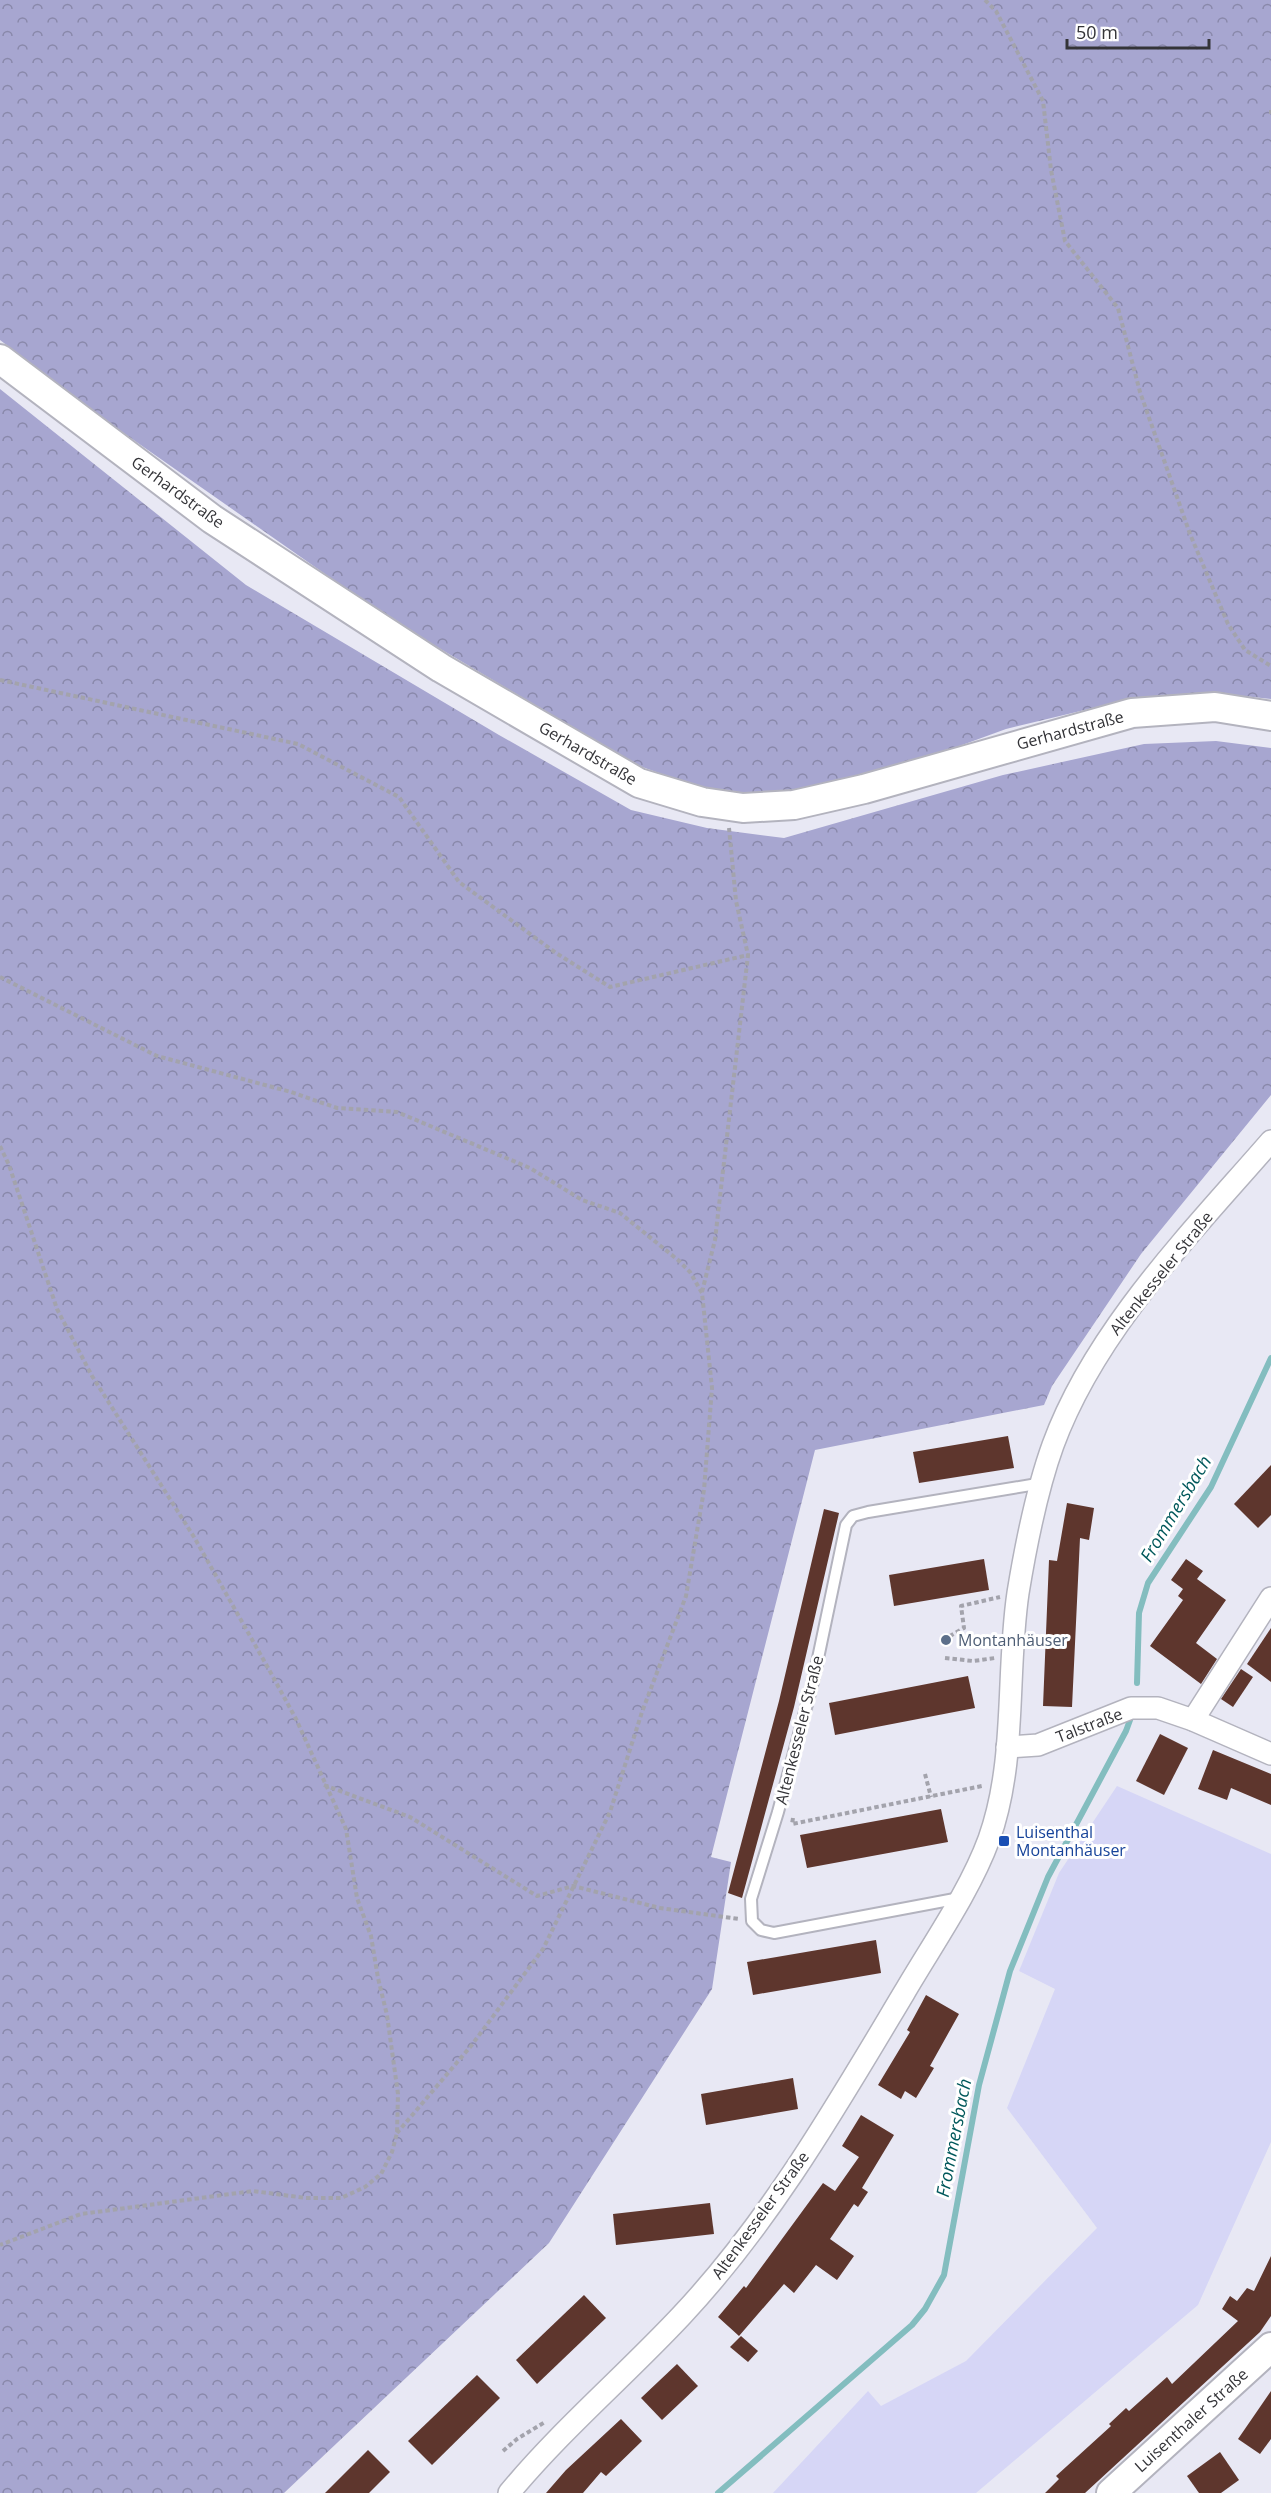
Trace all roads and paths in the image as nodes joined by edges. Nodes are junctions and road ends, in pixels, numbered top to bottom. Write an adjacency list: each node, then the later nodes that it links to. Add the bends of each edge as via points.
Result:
1 (985, 0): 3 (path, via 996,11 1043,100 1065,241 1118,308 1140,392 1190,534 1228,624 1245,650)
2 (0, 359): 5 (street, Gerhardstraße, via 212,519 441,668 639,783 702,802 743,808 794,805 1132,713 1215,707)
3 (1271, 666)
4 (0, 680): 7 (path, via 298,744 399,797 459,882 610,987)
5 (1271, 716)
6 (729, 827): 7 (path, via 736,901)
7 (748, 955): 11 (path, via 715,1240)
8 (0, 977): 11 (path, via 157,1056 337,1108 397,1112 530,1168 582,1200 620,1213 690,1272)
9 (1271, 1141): 12 (street, Altenkesseler Straße, via 1162,1268 1111,1335 1068,1410)
10 (0, 1146): 22 (path, via 57,1309 92,1376 194,1537 267,1666 296,1719)
11 (702, 1293): 26 (path, via 712,1388 704,1490 686,1596 642,1712 610,1812)
12 (1043, 1483): 19 (street, Altenkesseler Straße, via 1018,1596); 28 (lane, Altenkesseler Straße, via 868,1512 853,1516 846,1525 813,1682 751,1899)
13 (1001, 1597): 15 (path, via 961,1606 964,1628)
14 (1267, 1611): 18 (street)
15 (943, 1640)
16 (945, 1658): 17 (path)
17 (988, 1658)
18 (1192, 1720): 19 (street, Talstraße, via 1158,1708 1131,1708 1038,1744); 20 (street, Talstraße)
19 (1007, 1747): 27 (street, Altenkesseler Straße, via 1003,1783 988,1839)
20 (1271, 1754)
21 (925, 1774): 24 (path)
22 (324, 1785): 26 (path, via 410,1817 537,1896); 29 (path, via 346,1829 357,1898 371,1936 397,2078)
23 (986, 1786): 24 (path)
24 (931, 1797): 25 (path, via 792,1824)
25 (793, 1815)
26 (573, 1886): 28 (path, via 660,1908); 29 (path, via 543,1949 471,2046)
27 (960, 1898): 28 (lane, via 774,1933 761,1930); 32 (street, Altenkesseler Straße, via 823,2128 731,2258 681,2315)
28 (752, 1921)
29 (397, 2133): 30 (path, via 381,2174 341,2198 253,2191 81,2214)
30 (0, 2245)
31 (1271, 2347): 35 (street, Luisenthaler Straße)
32 (568, 2427): 33 (path, via 556,2416); 34 (street, Altenkesseler Straße)
33 (503, 2451)
34 (509, 2493)
35 (1111, 2493)

